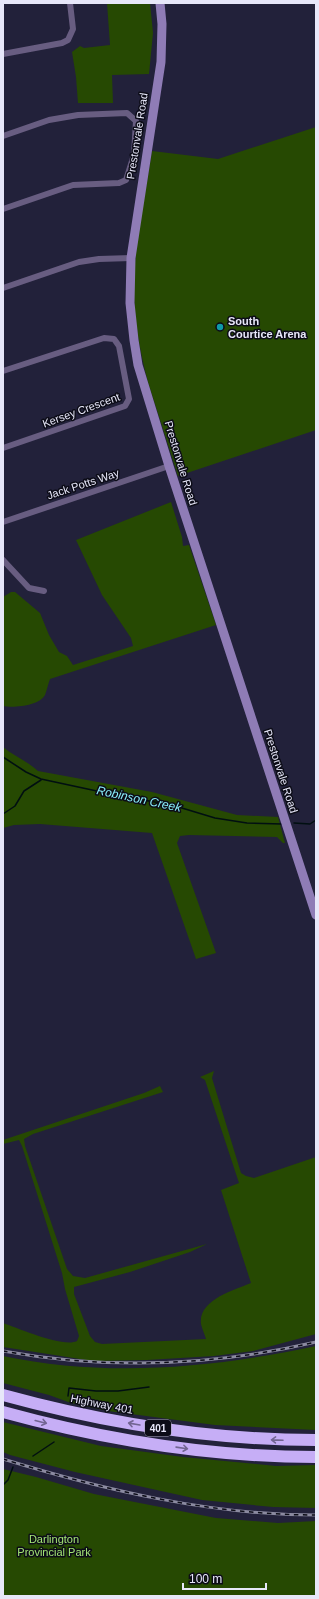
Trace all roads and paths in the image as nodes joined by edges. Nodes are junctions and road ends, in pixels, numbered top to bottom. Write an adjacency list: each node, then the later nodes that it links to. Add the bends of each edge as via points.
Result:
1 (70, 3): 3 (street, via 72,29 68,40)
2 (160, 3): 6 (street, Prestonvale Road, via 161,62)
3 (3, 54)
4 (3, 136): 5 (street, via 49,120 78,115 127,113 136,121 134,155 126,180 118,183 73,186)
5 (3, 209)
6 (131, 258): 7 (street, via 79,262); 10 (street, Prestonvale Road, via 132,323 138,365)
7 (3, 288)
8 (3, 371): 9 (street, Kersey Crescent, via 104,338 114,339 119,346 129,399 125,406)
9 (3, 448)
10 (169, 466): 11 (street, Jack Potts Way); 14 (street, Prestonvale Road)
11 (3, 522)
12 (3, 560): 13 (street, via 29,588)
13 (44, 591)
14 (316, 915)
15 (3, 1395): 17 (highway, Highway 401 / 401, one-way to 15, via 242,1438 160,1429 108,1420)
16 (3, 1412): 18 (highway, 401, one-way to 18, via 97,1435 158,1445 248,1455)
17 (316, 1440)
18 (316, 1457)

